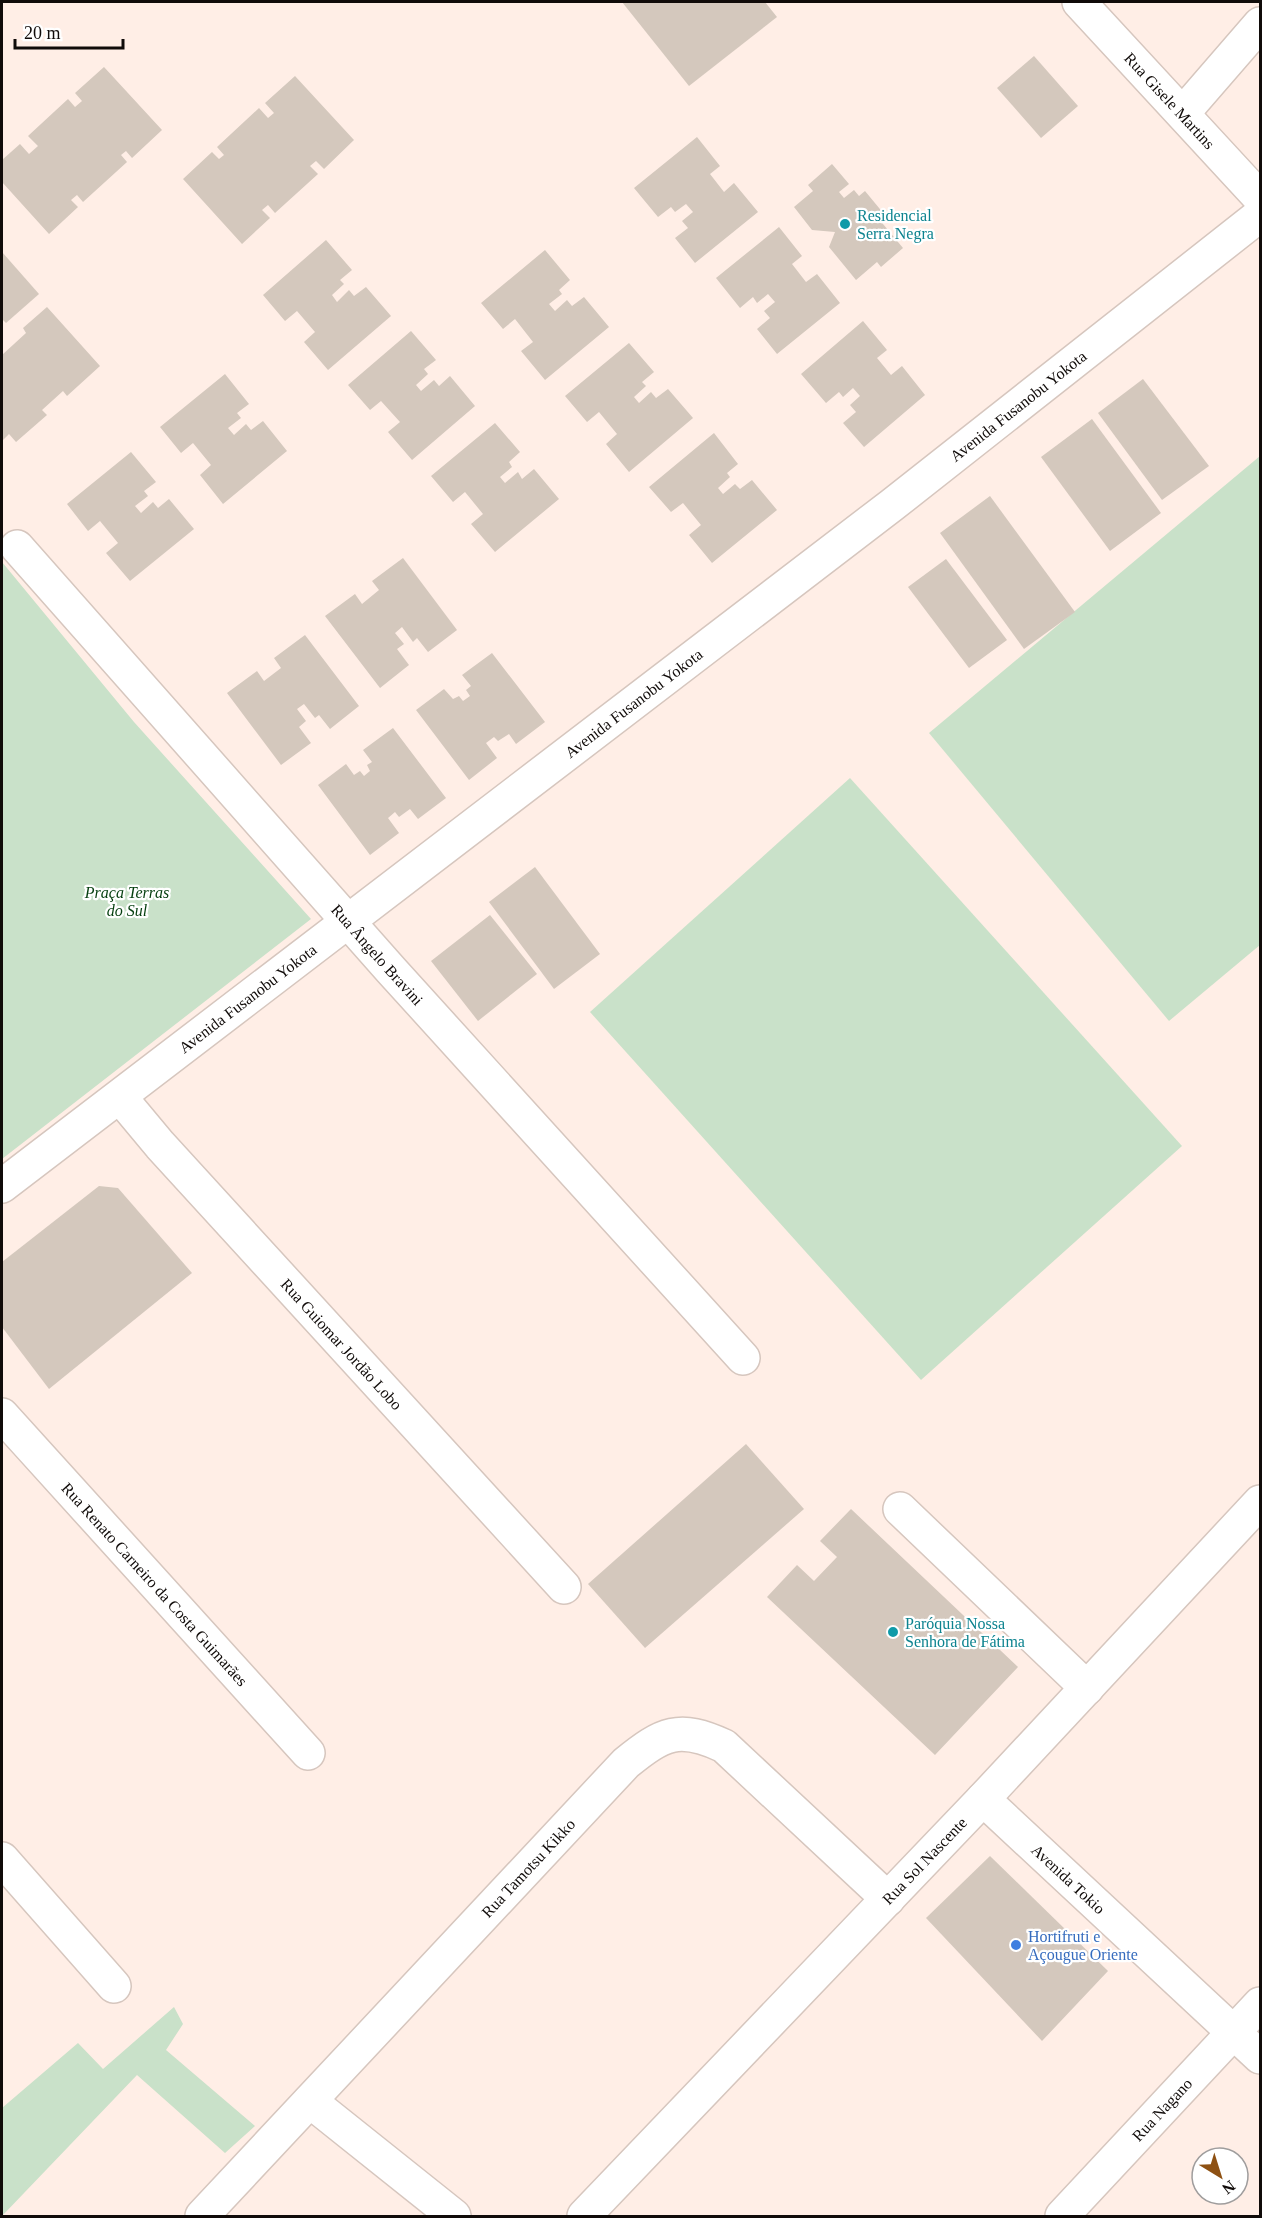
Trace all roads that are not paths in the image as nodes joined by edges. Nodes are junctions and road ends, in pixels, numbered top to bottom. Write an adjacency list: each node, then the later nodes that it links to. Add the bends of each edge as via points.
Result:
1 (1079, 2): 3 (street, Rua Gisele Martins)
2 (1260, 24): 3 (street)
3 (1183, 113): 4 (street, Rua Gisele Martins)
4 (1260, 198)
5 (1260, 215): 7 (street, Avenida Fusanobu Yokota, via 892,505)
6 (17, 547): 7 (street, Rua Ângelo Bravini)
7 (347, 921): 8 (street, Avenida Fusanobu Yokota); 10 (street, Rua Ângelo Bravini)
8 (120, 1097): 9 (street, Avenida Fusanobu Yokota); 14 (street, Rua Guiomar Jordão Lobo)
9 (2, 1186)
10 (743, 1358)
11 (2, 1415): 16 (street, Rua Renato Carneiro da Costa Guimarães)
12 (1260, 1502): 15 (street, Rua Sol Nascente)
13 (900, 1509): 15 (street)
14 (564, 1587)
15 (1087, 1688): 17 (street, Rua Sol Nascente)
16 (308, 1753)
17 (983, 1798): 19 (street, Rua Sol Nascente); 22 (street, Avenida Tokio)
18 (2, 1859): 20 (street)
19 (888, 1899): 24 (street, Rua Tamotsu Kikko, via 724,1746 699,1734 673,1734 648,1745 626,1763); 27 (street, Rua Sol Nascente)
20 (114, 1986)
21 (1260, 2004): 22 (street, Rua Nagano)
22 (1234, 2032): 23 (street, Avenida Tokio); 28 (street, Rua Nagano)
23 (1260, 2057)
24 (310, 2101): 25 (street, Rua Tamotsu Kikko); 26 (street)
25 (202, 2217)
26 (454, 2217)
27 (584, 2217)
28 (1062, 2217)

